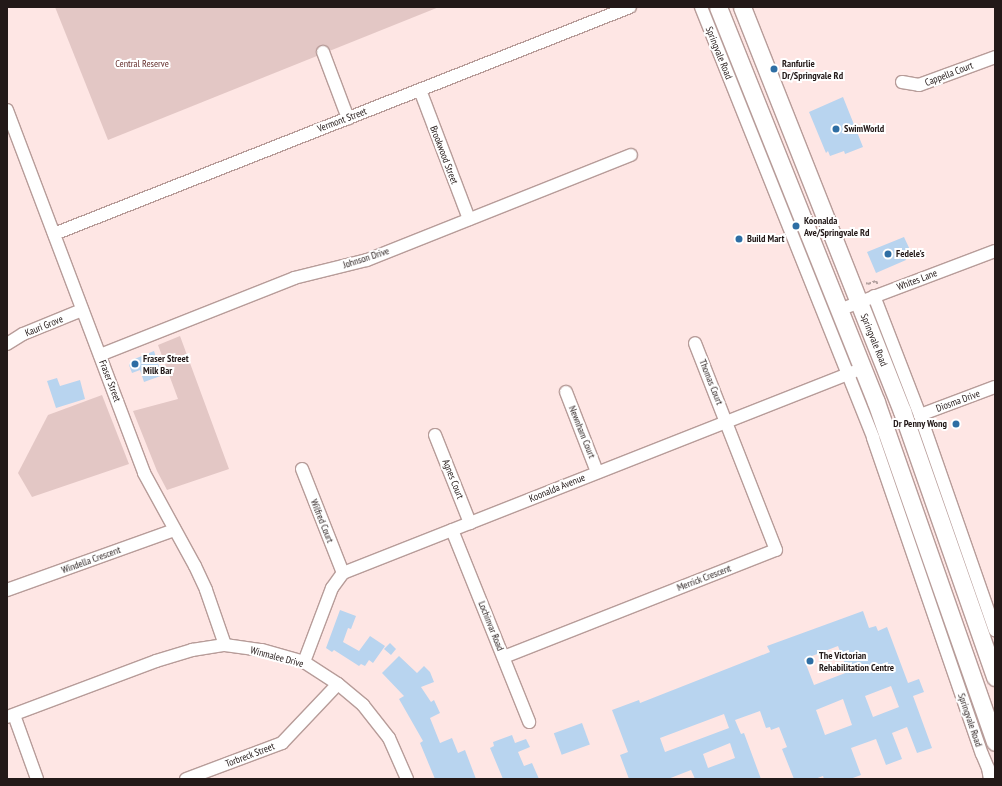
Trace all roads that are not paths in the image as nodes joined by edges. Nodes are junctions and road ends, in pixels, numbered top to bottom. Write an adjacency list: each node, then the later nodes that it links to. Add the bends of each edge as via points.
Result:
1 (630, 7): 8 (street, Vermont Street)
2 (701, 7): 22 (street, Springvale Road)
3 (719, 7): 17 (highway, Springvale Road)
4 (742, 7): 15 (highway, Springvale Road)
5 (323, 52): 10 (street)
6 (995, 57): 7 (street, Cappella Court, via 919,85)
7 (902, 82)
8 (420, 90): 10 (street, Vermont Street); 12 (street, Brookwood Street)
9 (7, 111): 13 (street, Fraser Street)
10 (348, 118): 13 (street, Vermont Street)
11 (631, 155): 12 (street, Johnson Drive)
12 (469, 219): 20 (street, Johnson Drive, via 367,260 294,278)
13 (54, 234): 16 (street, Fraser Street)
14 (995, 251): 15 (street, Whites Lane)
15 (867, 299): 17 (street, Whites Lane); 25 (street, Springvale Road); 41 (highway, Springvale Road)
16 (82, 310): 19 (street, Kauri Grove, via 23,334); 20 (street, Fraser Street)
17 (839, 310): 21 (highway, Springvale Road)
18 (695, 343): 26 (street, Thomas Court)
19 (7, 344)
20 (100, 355): 31 (street, Fraser Street, via 144,473)
21 (863, 368): 22 (street, Koonalda Avenue); 40 (highway, Springvale Road)
22 (847, 374): 26 (street, Koonalda Avenue); 38 (street, Springvale Road, via 879,454)
23 (995, 387): 25 (street, Diosma Drive)
24 (566, 392): 29 (street, Newnham Court)
25 (920, 415): 35 (street, Springvale Road)
26 (726, 422): 29 (street, Koonalda Avenue); 37 (street, Merrick Crescent, via 776,550)
27 (435, 435): 30 (street, Agnes Court)
28 (302, 469): 33 (street, Wilfred Court)
29 (597, 472): 30 (street, Koonalda Avenue)
30 (470, 523): 32 (street, Koonalda Avenue)
31 (175, 530): 34 (street, Windella Crescent); 36 (street, Fraser Street, via 206,590)
32 (452, 530): 33 (street, Koonalda Avenue); 37 (street, Lochinvar Road)
33 (343, 573): 39 (street, via 332,588)
34 (7, 590)
35 (995, 630)
36 (225, 645): 39 (street, Winmalee Drive, via 262,650); 44 (street, Winmalee Drive, via 192,650 156,661)
37 (504, 657): 45 (street, Lochinvar Road)
38 (949, 661): 40 (street); 50 (street, Springvale Road)
39 (304, 662): 42 (street, Winmalee Drive)
40 (967, 662): 43 (highway, Springvale Road)
41 (995, 678): 43 (street)
42 (338, 684): 48 (street, Torbreck Street, via 282,743); 49 (street, Winmalee Drive, via 363,705 389,738)
43 (976, 686): 46 (highway, Springvale Road)
44 (10, 716): 47 (street)
45 (529, 722)
46 (995, 742)
47 (37, 779)
48 (186, 779)
49 (407, 779)
50 (990, 779)

